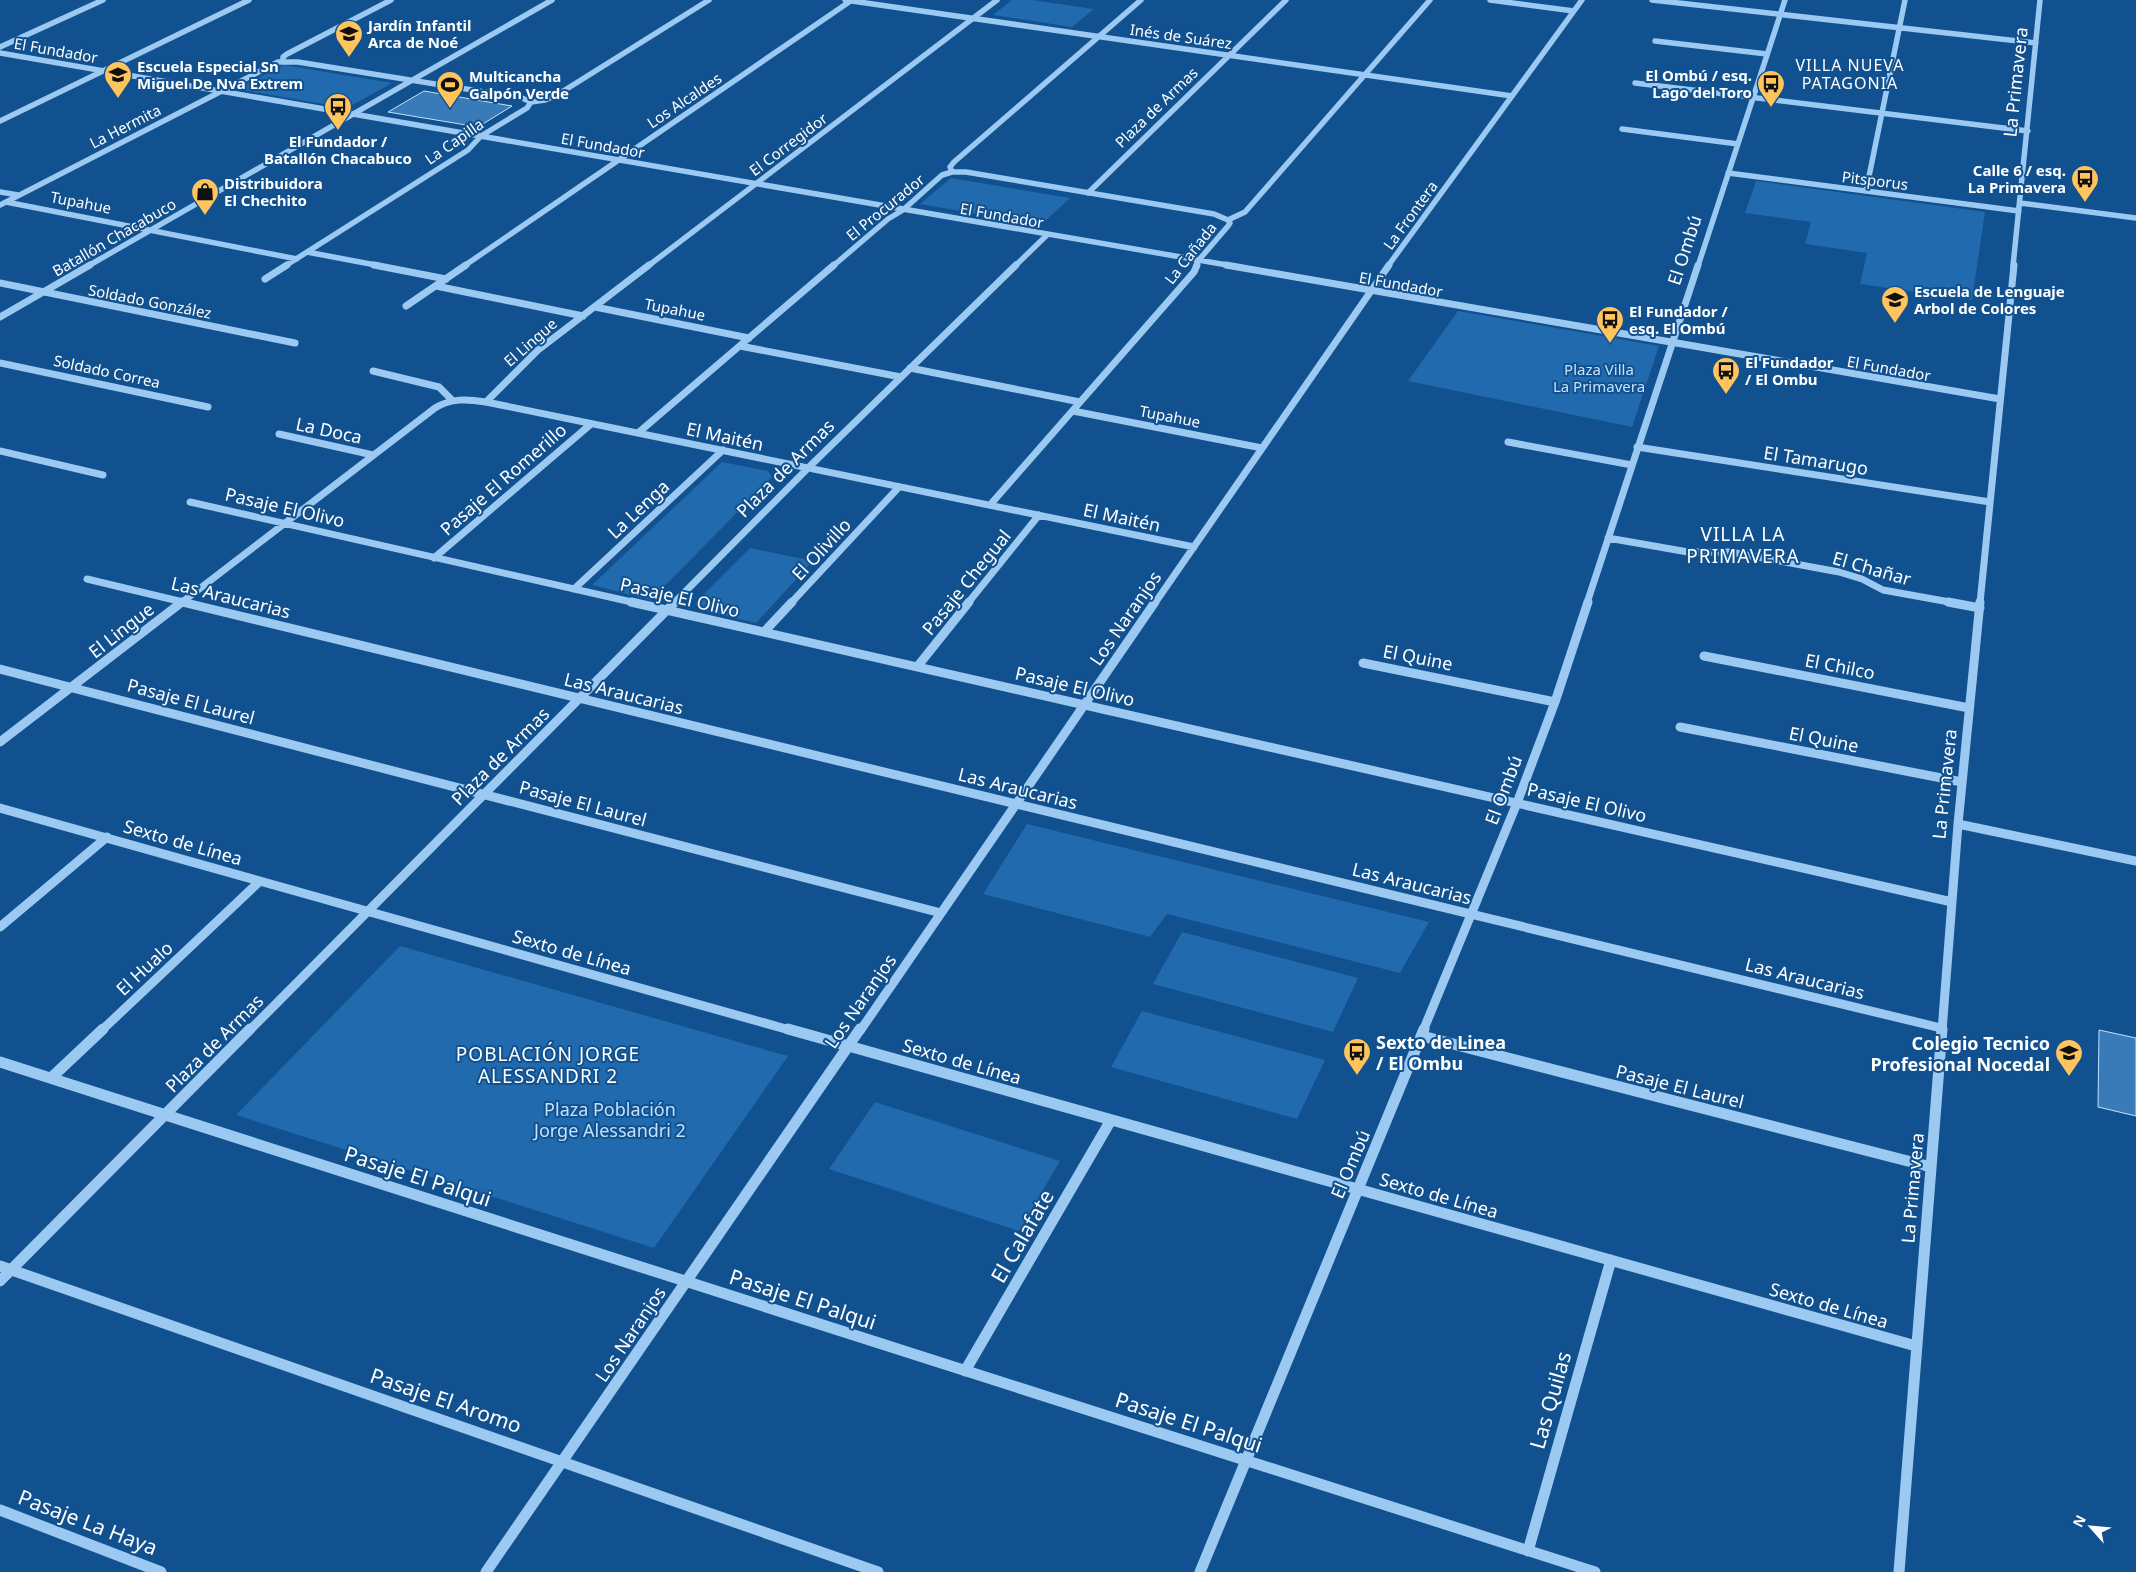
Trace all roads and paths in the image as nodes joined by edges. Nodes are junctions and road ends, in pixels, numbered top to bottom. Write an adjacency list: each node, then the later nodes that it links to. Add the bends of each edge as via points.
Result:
1 (103, 0): 24 (street)
2 (250, 0): 29 (street)
3 (391, 0): 28 (street, La Hermita, via 287,54)
4 (552, 0): 31 (street, Batallón Chacabuco)
5 (709, 0): 36 (street, La Capilla, via 557,95)
6 (850, 0): 19 (street, Inés de Suárez); 44 (street, Los Alcaldes)
7 (997, 0): 19 (street, El Corregidor)
8 (1141, 0): 21 (street, El Procurador)
9 (1286, 0): 27 (street, Plaza de Armas)
10 (1430, 0): 30 (street, La Cañada)
11 (1490, 0): 17 (street)
12 (1582, 0): 17 (street, La Frontera)
13 (1652, 0): 18 (street)
14 (1785, 0): 18 (street, El Ombú)
15 (1905, 0): 20 (street)
16 (2040, 0): 23 (street, La Primavera)
17 (1574, 11): 34 (street, La Frontera)
18 (1780, 15): 20 (street); 26 (street, El Ombú)
19 (973, 18): 21 (street, Inés de Suárez); 47 (street, El Corregidor)
20 (1900, 28): 23 (street); 37 (street)
21 (1099, 36): 27 (street, Inés de Suárez); 45 (street, El Procurador, via 951,164)
22 (1655, 41): 26 (street)
23 (2036, 43): 41 (street, La Primavera)
24 (0, 47)
25 (0, 53): 29 (street, El Fundador)
26 (1768, 54): 35 (street, El Ombú)
27 (1231, 55): 30 (street, Inés de Suárez); 50 (street, Plaza de Armas)
28 (283, 61): 31 (street); 33 (street, La Hermita)
29 (103, 71): 33 (street, El Fundador); 39 (street)
30 (1365, 75): 34 (street, Inés de Suárez); 56 (street, La Cañada, via 1245,212)
31 (411, 80): 36 (street); 38 (street, Batallón Chacabuco)
32 (1634, 82): 35 (street)
33 (220, 91): 38 (street, El Fundador); 51 (street, La Hermita)
34 (1512, 96): 66 (street, La Frontera)
35 (1753, 97): 37 (street); 43 (street, El Ombú)
36 (531, 102): 42 (street, La Capilla, via 527,108)
37 (1882, 113): 41 (street); 48 (street)
38 (352, 114): 42 (street, El Fundador); 57 (street, Batallón Chacabuco)
39 (0, 121)
40 (1622, 129): 43 (street)
41 (2028, 130): 53 (street, La Primavera)
42 (481, 136): 44 (street, El Fundador); 59 (street, La Capilla, via 468,150)
43 (1738, 144): 46 (street, El Ombú)
44 (618, 161): 47 (street, El Fundador); 63 (street, Los Alcaldes)
45 (952, 172): 50 (street); 54 (street, El Procurador, via 942,176)
46 (1728, 174): 48 (street, Pitsporus); 74 (street, El Ombú)
47 (756, 184): 54 (street, El Fundador); 69 (street, El Corregidor)
48 (1866, 191): 53 (street, Pitsporus)
49 (0, 192): 51 (street)
50 (1088, 193): 56 (street, via 1214,214)
51 (18, 195): 52 (street, La Hermita)
52 (3, 203): 57 (street, Tupahue)
53 (2020, 207): 55 (street, Pitsporus); 80 (street, La Primavera)
54 (903, 210): 58 (street, El Fundador); 72 (street, El Procurador, via 888,219)
55 (2136, 218)
56 (1228, 220): 61 (street, La Cañada, via 1228,226)
57 (150, 230): 60 (street, Tupahue); 67 (street, Batallón Chacabuco)
58 (1047, 235): 61 (street, El Fundador); 77 (street, Plaza de Armas)
59 (307, 252): 60 (street, La Capilla); 63 (street)
60 (297, 259): 62 (street, La Capilla)
61 (1198, 261): 66 (street, El Fundador); 83 (street, La Cañada, via 1194,272)
62 (265, 279)
63 (446, 279): 65 (street, Los Alcaldes)
64 (0, 283): 67 (street, Soldado González)
65 (436, 286): 68 (street, Los Alcaldes); 70 (street)
66 (1370, 291): 74 (street, El Fundador); 91 (street, La Frontera)
67 (43, 292): 71 (street, Batallón Chacabuco); 73 (street, Soldado González)
68 (406, 306)
69 (595, 307): 70 (street, El Lingue); 72 (street, Tupahue)
70 (584, 316): 82 (street, El Lingue, via 538,350)
71 (0, 317)
72 (750, 338): 75 (street, El Procurador)
73 (295, 343)
74 (1671, 344): 80 (street, El Fundador); 90 (street, El Ombú)
75 (740, 346): 79 (street); 87 (street, El Procurador)
76 (0, 363): 84 (street, Soldado Correa)
77 (910, 368): 79 (street, Plaza de Armas); 83 (street)
78 (373, 372): 81 (street, via 439,387)
79 (901, 377): 96 (street, Plaza de Armas)
80 (2000, 399): 100 (street, La Primavera)
81 (452, 400): 82 (street, El Maitén); 94 (street, El Lingue, via 439,404)
82 (486, 402): 86 (street, El Maitén)
83 (1080, 402): 85 (street, La Cañada)
84 (208, 407)
85 (1073, 410): 91 (street, Tupahue); 101 (street, La Cañada)
86 (591, 424): 87 (street, El Maitén); 106 (street, Pasaje El Romerillo)
87 (638, 433): 92 (street, El Maitén)
88 (279, 434): 94 (street, La Doca)
89 (1508, 442): 95 (street)
90 (1637, 447): 95 (street, El Ombú); 100 (street, El Tamarugo)
91 (1262, 448): 105 (street, Los Naranjos)
92 (723, 450): 96 (street, El Maitén); 108 (street, La Lenga)
93 (0, 451): 97 (street)
94 (373, 455): 103 (street, El Lingue)
95 (1632, 466): 104 (street, El Ombú)
96 (808, 468): 98 (street, El Maitén); 111 (street, Plaza de Armas)
97 (103, 475)
98 (899, 487): 101 (street, El Maitén); 112 (street, El Olivillo)
99 (190, 502): 103 (street, Pasaje El Olivo)
100 (1990, 502): 110 (street, La Primavera)
101 (990, 505): 102 (street, El Maitén)
102 (1038, 515): 105 (street, El Maitén); 115 (street, Pasaje Chegual)
103 (284, 524): 106 (street, Pasaje El Olivo); 109 (street, El Lingue)
104 (1608, 538): 110 (street, El Chañar, via 1688,552 1730,552 1821,569 1850,575 1883,590); 119 (street, El Ombú)
105 (1194, 547): 120 (street, Los Naranjos)
106 (434, 558): 108 (street, Pasaje El Olivo)
107 (87, 579): 109 (street, Las Araucarias)
108 (574, 590): 111 (street, Pasaje El Olivo)
109 (182, 602): 117 (street, El Lingue); 118 (street, Las Araucarias)
110 (1980, 608): 121 (street, La Primavera)
111 (666, 610): 112 (street, Pasaje El Olivo); 118 (street, Plaza de Armas)
112 (764, 632): 115 (street, Pasaje El Olivo)
113 (1704, 656): 121 (street, El Chilco)
114 (1363, 663): 119 (street, El Quine)
115 (917, 667): 120 (street, Pasaje El Olivo)
116 (0, 669): 117 (street, Pasaje El Laurel)
117 (71, 687): 123 (street, El Lingue); 125 (street, Pasaje El Laurel)
118 (579, 698): 125 (street, Plaza de Armas); 127 (street, Las Araucarias)
119 (1555, 702): 126 (street, El Ombú)
120 (1084, 705): 126 (street, Pasaje El Olivo); 127 (street, Los Naranjos)
121 (1970, 708): 124 (street, La Primavera)
122 (1680, 727): 124 (street, El Quine)
123 (0, 742)
124 (1962, 782): 129 (street, La Primavera)
125 (484, 794): 134 (street, Plaza de Armas); 135 (street, Pasaje El Laurel)
126 (1517, 803): 133 (street, Pasaje El Olivo); 136 (street, El Ombú)
127 (1016, 804): 135 (street, Los Naranjos); 136 (street, Las Araucarias)
128 (0, 808): 130 (street, Sexto de Línea)
129 (1958, 824): 131 (street); 133 (street, La Primavera)
130 (107, 838): 132 (street, Sexto de Línea); 137 (street)
131 (2136, 861)
132 (260, 881): 134 (street, Sexto de Línea); 142 (street, El Hualo)
133 (1952, 902): 138 (street, La Primavera)
134 (368, 911): 140 (street, Sexto de Línea); 143 (street, Plaza de Armas)
135 (941, 913): 140 (street, Los Naranjos)
136 (1472, 914): 138 (street, Las Araucarias); 139 (street, El Ombú)
137 (0, 927)
138 (1942, 1028): 145 (street, La Primavera)
139 (1422, 1036): 145 (street, Pasaje El Laurel); 146 (street, El Ombú)
140 (849, 1046): 144 (street, Sexto de Línea); 150 (street, Los Naranjos)
141 (0, 1062): 142 (street, Pasaje El Palqui)
142 (51, 1078): 143 (street, Pasaje El Palqui)
143 (166, 1115): 148 (street, Plaza de Armas); 150 (street, Pasaje El Palqui)
144 (1111, 1120): 146 (street, Sexto de Línea); 152 (street, El Calafate)
145 (1931, 1167): 151 (street, La Primavera)
146 (1358, 1190): 147 (street, Sexto de Línea); 153 (street, El Ombú)
147 (1611, 1260): 151 (street, Sexto de Línea); 156 (street, Las Quilas)
148 (6, 1268): 149 (street, Plaza de Armas); 154 (street, Pasaje El Aromo)
149 (0, 1281)
150 (686, 1281): 152 (street, Pasaje El Palqui); 154 (street, Los Naranjos)
151 (1916, 1346): 162 (street, La Primavera)
152 (966, 1371): 153 (street, Pasaje El Palqui)
153 (1246, 1460): 156 (street, Pasaje El Palqui); 160 (street, El Ombú)
154 (562, 1462): 158 (street, Los Naranjos); 159 (street, Pasaje El Aromo)
155 (0, 1510): 157 (street, Pasaje La Haya)
156 (1528, 1551): 161 (street, Pasaje El Palqui)
157 (161, 1572)
158 (486, 1572)
159 (878, 1572)
160 (1200, 1572)
161 (1595, 1572)
162 (1899, 1572)

